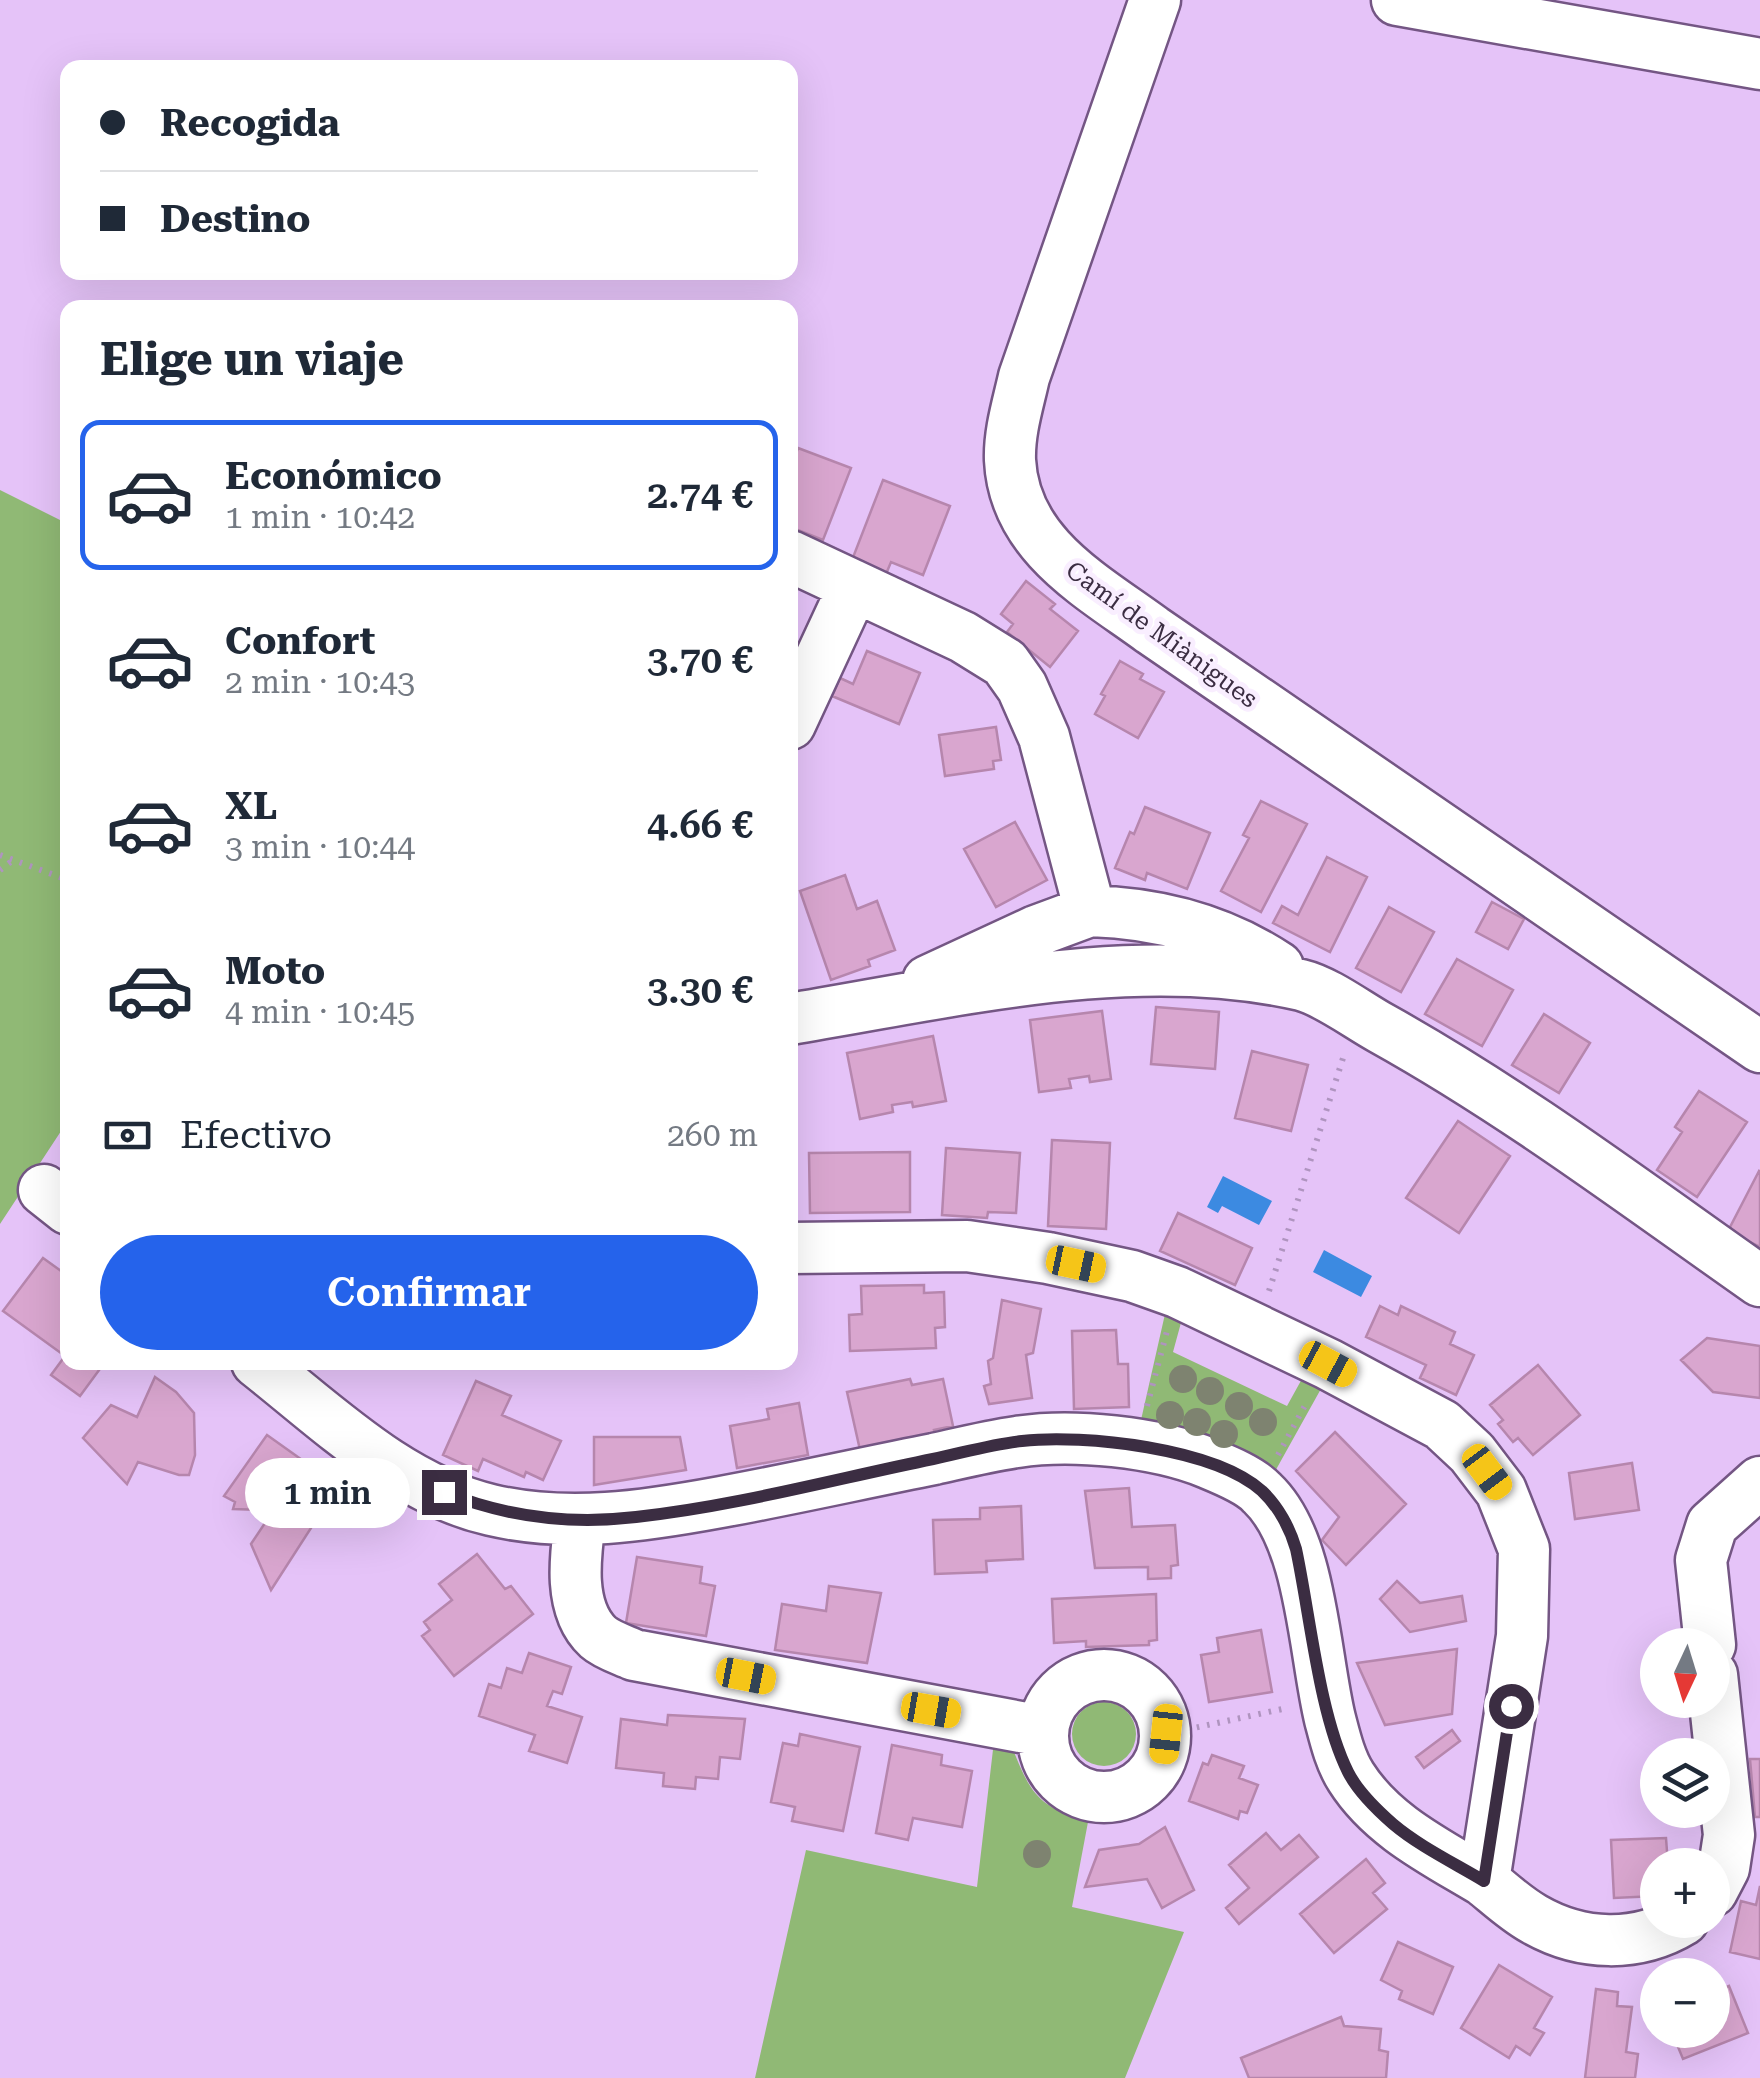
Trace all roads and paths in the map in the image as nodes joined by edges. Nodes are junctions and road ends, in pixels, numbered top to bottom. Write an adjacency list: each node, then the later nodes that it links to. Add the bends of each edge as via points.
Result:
1 (1155, 0): 16 (street, Camí de Miànigues, via 1024,377 1010,460 1027,524 1062,564 1152,630)
2 (1397, 0): 3 (street)
3 (1760, 64)
4 (798, 560): 5 (street)
5 (854, 586): 6 (street); 11 (street, via 1005,663 1044,737)
6 (798, 707)
7 (0, 854): 8 (path)
8 (12, 861): 9 (path); 10 (path)
9 (0, 870)
10 (60, 877)
11 (1090, 911): 12 (street, via 1128,912 1209,931); 13 (street)
12 (1306, 986): 13 (street, via 1214,971 1151,970); 14 (street)
13 (875, 1005): 15 (street)
14 (1357, 1015): 18 (street, via 1551,1134); 20 (path)
15 (798, 1018)
16 (1760, 1047)
17 (798, 1248): 19 (street, via 966,1246 1116,1272)
18 (1760, 1281)
19 (1177, 1292): 20 (street); 23 (path)
20 (1257, 1330): 21 (street)
21 (1328, 1364): 25 (path); 33 (street, via 1442,1426 1472,1453 1501,1492 1524,1549 1522,1636)
22 (266, 1370): 26 (street, via 396,1470 488,1510)
23 (1136, 1446): 25 (street, via 1207,1462); 26 (street, via 1073,1438 1020,1441 759,1495)
24 (1760, 1482): 27 (street, via 1712,1525 1701,1560)
25 (1260, 1489): 28 (street, via 1291,1531)
26 (580, 1520): 30 (street, via 578,1596 584,1621 601,1640 634,1655)
27 (1708, 1628)
28 (1326, 1700): 31 (path); 33 (street, via 1349,1775 1368,1800 1396,1826)
29 (1717, 1718): 32 (street)
30 (1042, 1731): 31 (street, via 1059,1694 1076,1681 1106,1675 1136,1683 1152,1696); 31 (street, via 1044,1751 1065,1784 1102,1798 1141,1786 1164,1754)
31 (1166, 1734)
32 (1728, 1848)
33 (1484, 1881): 34 (street, via 1532,1919 1558,1930 1593,1940)
34 (1640, 1938)

